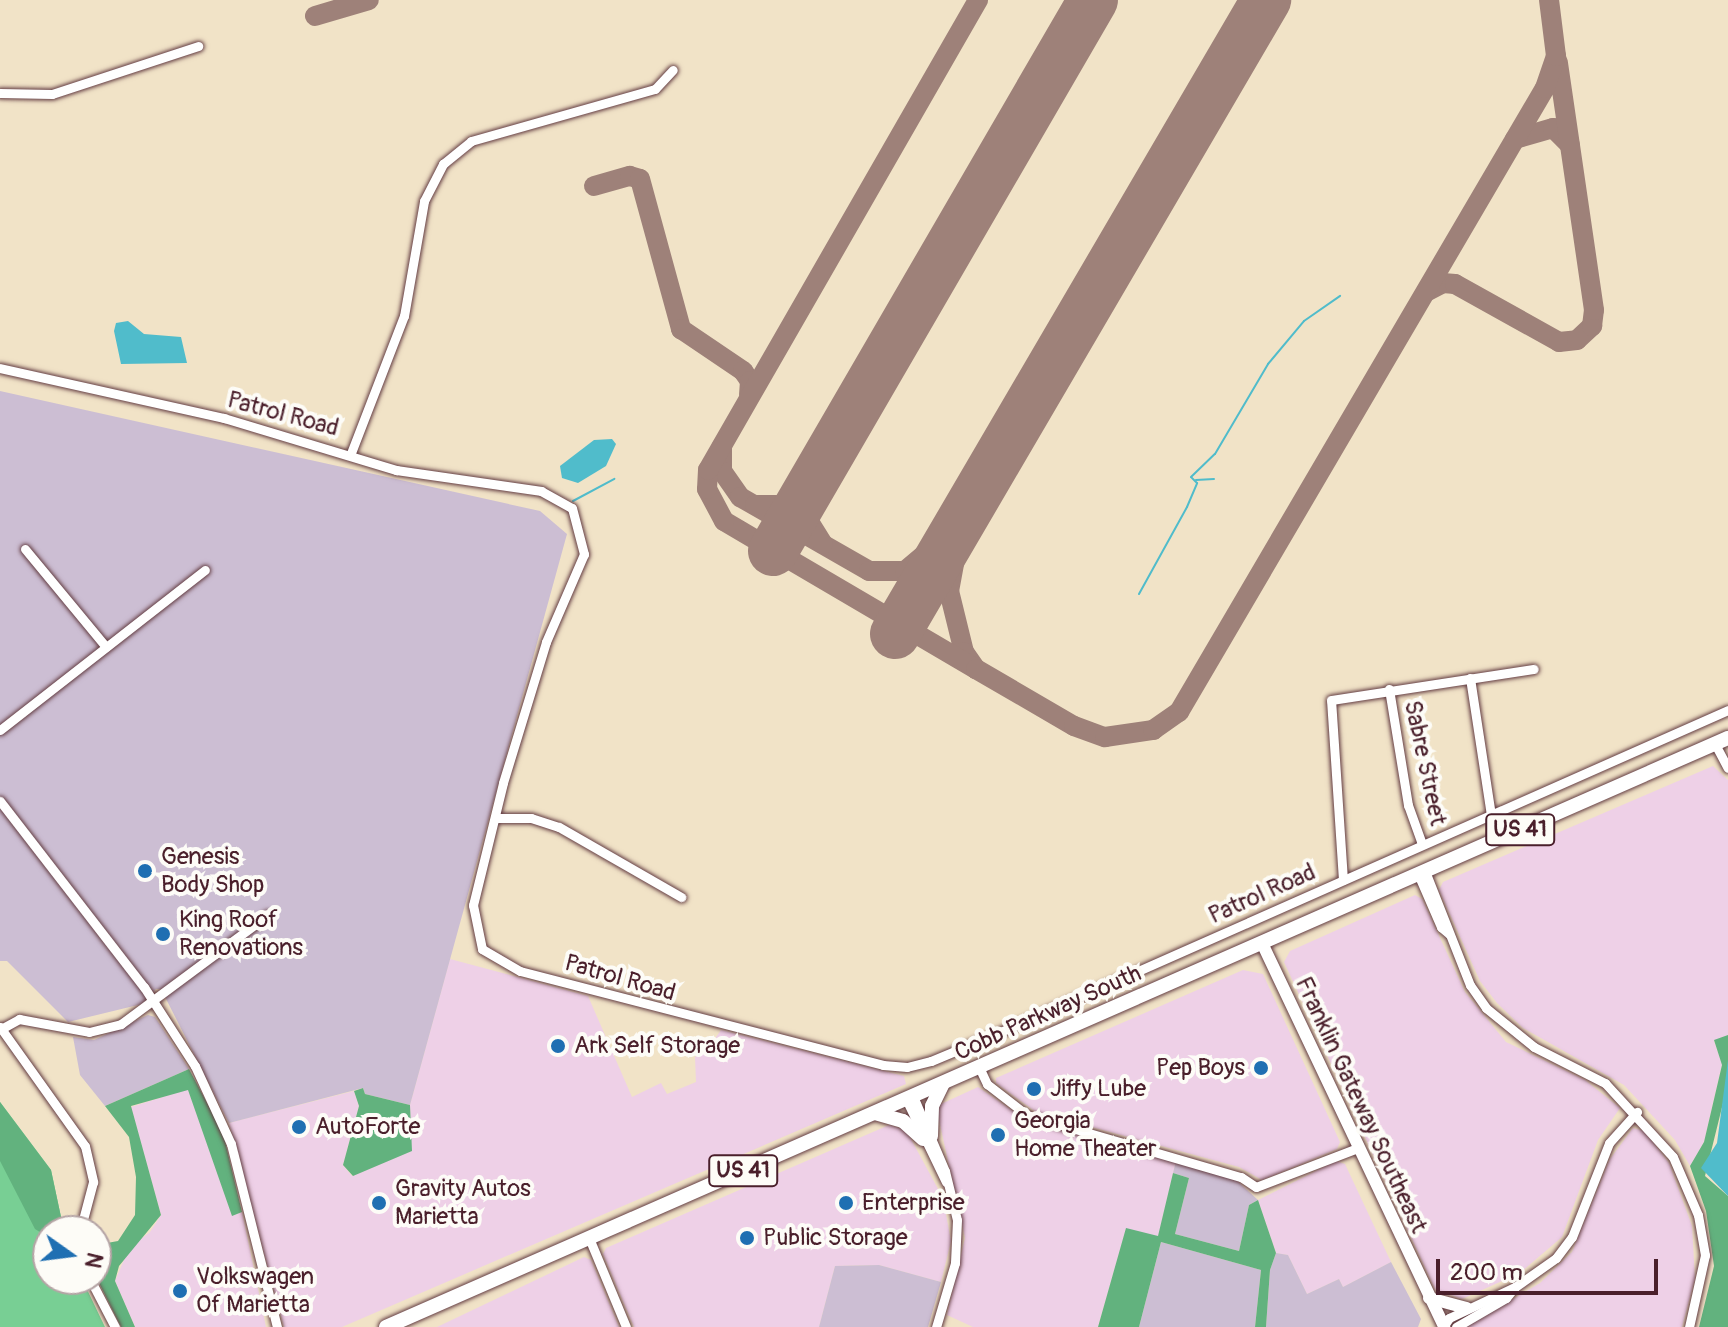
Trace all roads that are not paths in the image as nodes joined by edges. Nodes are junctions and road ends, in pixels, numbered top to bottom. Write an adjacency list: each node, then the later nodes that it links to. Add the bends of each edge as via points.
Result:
1 (198, 46): 3 (street, via 52,94)
2 (673, 70): 5 (street, via 655,89 471,141 443,164 424,201 404,316)
3 (0, 93)
4 (0, 368): 5 (street, Patrol Road)
5 (351, 453): 18 (street, Patrol Road, via 396,470 541,491 572,508 577,520 581,566 546,642)
6 (25, 549): 8 (street)
7 (205, 570): 8 (street)
8 (106, 647): 13 (street)
9 (1534, 669): 10 (street)
10 (1470, 678): 11 (street); 17 (street)
11 (1389, 689): 19 (street, Sabre Street, via 1408,805); 21 (street, via 1331,700)
12 (1728, 710): 17 (street, Patrol Road)
13 (0, 730)
14 (1722, 741): 15 (street); 20 (main road, Cobb Parkway South / US 41)
15 (1728, 768)
16 (0, 801): 25 (street)
17 (1491, 815): 19 (street, Patrol Road)
18 (495, 818): 21 (street, Patrol Road, via 473,905 475,937 495,960 684,1017 894,1066 931,1061); 22 (street, via 531,818 559,827)
19 (1422, 844): 21 (street, Patrol Road)
20 (1422, 873): 24 (main road, Cobb Parkway South / US 41); 30 (street, via 1470,985 1496,1019 1534,1047 1605,1083)
21 (1343, 880)
22 (681, 897)
23 (268, 915): 25 (street)
24 (1262, 943): 27 (main road, Cobb Parkway South / US 41); 33 (street, Franklin Gateway Southeast)
25 (155, 1003): 26 (street, via 97,1032 19,1019); 42 (street, via 195,1066 231,1144)
26 (1, 1028): 34 (street, via 89,1155 93,1182)
27 (979, 1067): 28 (main road, Cobb Parkway South / US 41); 33 (street, via 987,1084 1021,1112 1241,1177 1256,1187)
28 (943, 1083): 29 (main road, Cobb Parkway South / US 41); 32 (main road, via 932,1106)
29 (910, 1098): 31 (main road, Cobb Parkway South / US 41); 32 (street)
30 (1637, 1112): 36 (street, via 1609,1143 1565,1248); 47 (street, via 1673,1157 1702,1229 1705,1269)
31 (874, 1113): 32 (main road, via 903,1121); 35 (main road, Cobb Parkway South / US 41)
32 (927, 1137): 40 (street, via 946,1182 958,1238)
33 (1355, 1149): 38 (street, Franklin Gateway Southeast)
34 (84, 1215)
35 (589, 1238): 43 (main road, Cobb Parkway South / US 41); 44 (street)
36 (1515, 1287): 39 (street); 46 (street, via 1506,1298)
37 (98, 1295): 41 (street)
38 (1429, 1298): 39 (street); 45 (street, Franklin Gateway Southeast)
39 (1467, 1308): 45 (street)
40 (939, 1326)
41 (115, 1327)
42 (277, 1327)
43 (386, 1327)
44 (626, 1327)
45 (1444, 1327)
46 (1456, 1327)
47 (1689, 1327)

